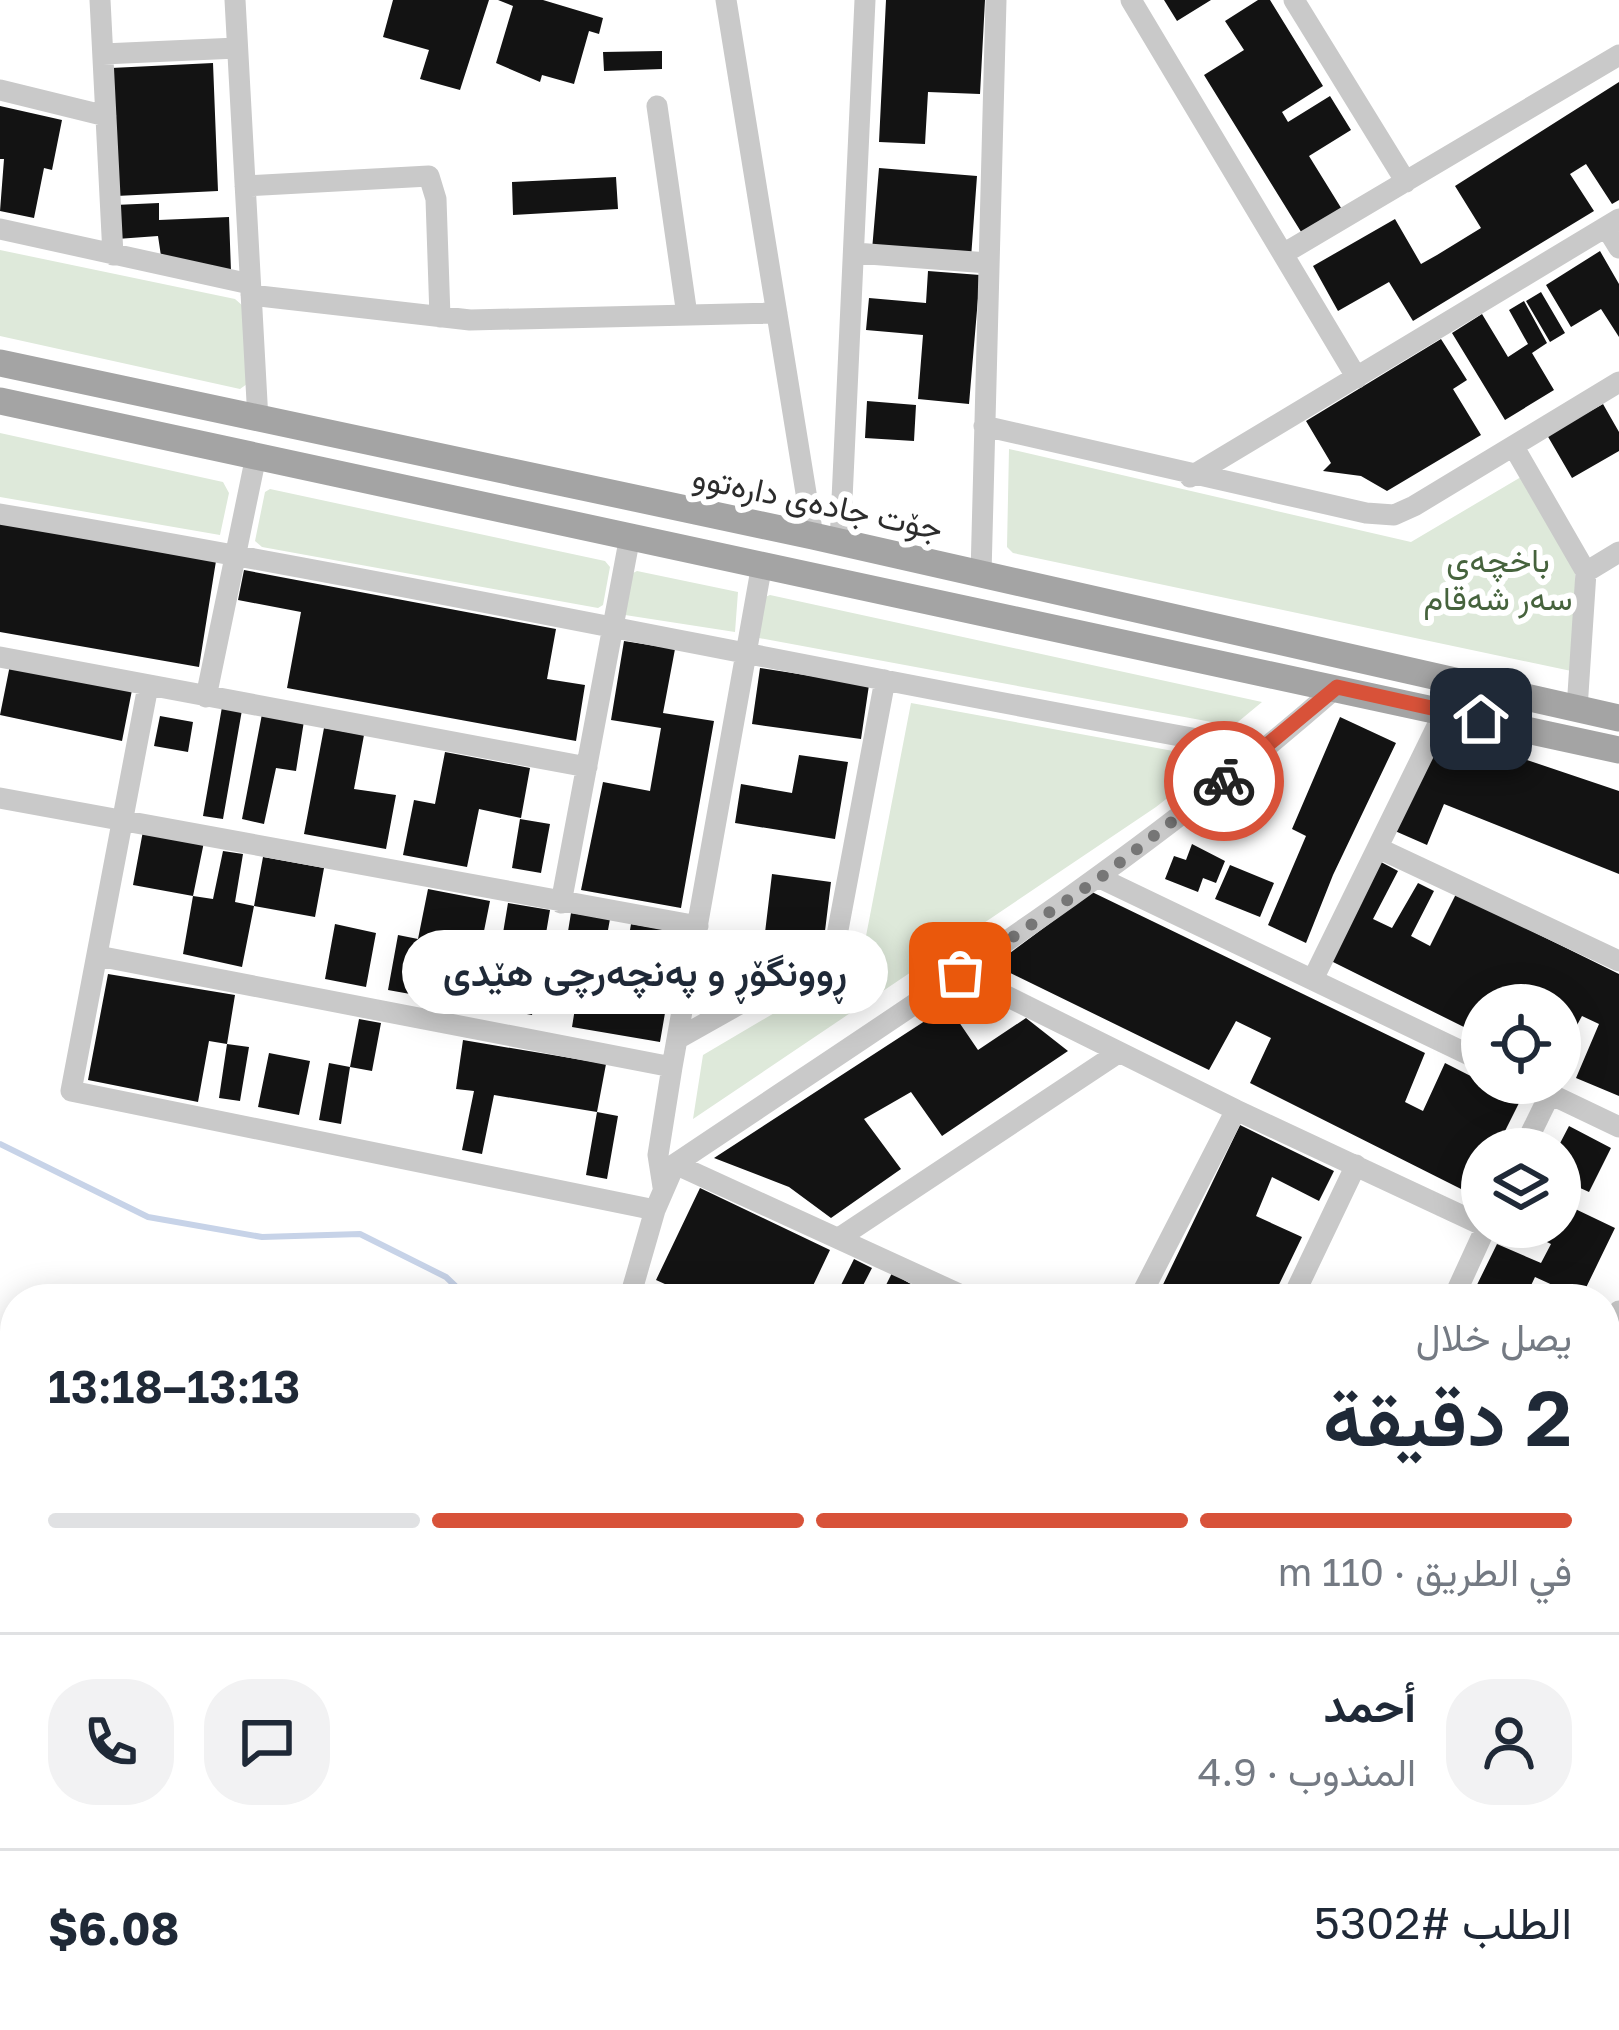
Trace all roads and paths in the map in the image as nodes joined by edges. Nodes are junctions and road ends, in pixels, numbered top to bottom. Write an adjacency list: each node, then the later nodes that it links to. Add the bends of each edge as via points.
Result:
1 (100, 0): 9 (street)
2 (235, 0): 8 (street)
3 (726, 0): 24 (street)
4 (865, 0): 19 (street)
5 (996, 0): 22 (street)
6 (1131, 0): 20 (street)
7 (1294, 0): 14 (street)
8 (237, 48): 9 (street); 15 (street)
9 (103, 54): 13 (street)
10 (1619, 55): 14 (street)
11 (0, 90): 13 (street)
12 (657, 106): 25 (street)
13 (106, 116): 21 (street)
14 (1406, 182): 20 (street)
15 (245, 186): 23 (street); 26 (street, via 429,176)
16 (1612, 223): 18 (street); 28 (street)
17 (0, 230): 21 (street)
18 (1619, 248)
19 (855, 254): 22 (street); 37 (street)
20 (1283, 254): 28 (street)
21 (113, 255): 23 (street)
22 (988, 263): 32 (street)
23 (250, 290): 26 (street); 31 (street)
24 (777, 314): 25 (street); 36 (street)
25 (687, 315): 26 (street)
26 (440, 317)
27 (0, 363): 31 (main road, جۆت جادەی دارەتوو)
28 (1357, 378): 35 (street)
29 (1619, 382): 33 (street)
30 (0, 401): 34 (main road)
31 (257, 420): 40 (main road, جۆت جادەی دارەتوو)
32 (984, 426): 35 (street); 45 (street)
33 (1515, 449): 35 (street, via 1394,515); 44 (street)
34 (256, 456): 39 (main road); 42 (street)
35 (1190, 477)
36 (804, 480): 37 (street, via 822,500); 40 (street)
37 (844, 499): 40 (street)
38 (0, 514): 42 (street)
39 (630, 536): 43 (main road); 47 (street)
40 (827, 539): 45 (main road, جۆت جادەی دارەتوو)
41 (1619, 552): 44 (street)
42 (236, 554): 47 (street); 53 (street)
43 (761, 564): 46 (main road); 49 (street)
44 (1586, 572): 54 (street)
45 (986, 575): 46 (main road); 54 (main road, جۆت جادەی دارەتوو)
46 (985, 612): 52 (main road)
47 (612, 628): 49 (street); 59 (street)
48 (0, 657): 51 (street)
49 (748, 657): 50 (street); 65 (street)
50 (885, 680): 58 (street); 70 (street, via 834,951)
51 (148, 686): 53 (street); 61 (street)
52 (1337, 687): 55 (main road); 58 (street)
53 (206, 697): 59 (street)
54 (1577, 709): 56 (main road, جۆت جادەی دارەتوو)
55 (1444, 710): 57 (main road); 62 (street)
56 (1619, 718)
57 (1619, 750)
58 (1263, 751): 63 (street)
59 (587, 766): 64 (street)
60 (0, 798): 61 (street)
61 (123, 822): 64 (street); 66 (street)
62 (1378, 848): 67 (street); 69 (street)
63 (1100, 878): 68 (street); 69 (street)
64 (561, 903): 65 (street)
65 (698, 926): 70 (street)
66 (98, 956): 73 (street); 80 (street, via 71,1091)
67 (1619, 961)
68 (960, 973): 72 (street); 77 (street)
69 (1313, 979): 71 (street)
70 (679, 1038): 73 (street)
71 (1461, 1051)
72 (1118, 1053): 75 (street); 82 (street)
73 (672, 1067): 79 (street, via 658,1155)
74 (1572, 1104): 76 (street)
75 (1236, 1110): 78 (street); 86 (street)
76 (1619, 1126)
77 (675, 1164): 79 (street); 82 (street)
78 (1356, 1165): 81 (street); 87 (street)
79 (663, 1187): 80 (street)
80 (655, 1210): 84 (street)
81 (1461, 1215)
82 (839, 1238): 85 (street)
83 (1475, 1248): 88 (street)
84 (634, 1284)
85 (938, 1284)
86 (1147, 1284)
87 (1299, 1284)
88 (1459, 1284)

